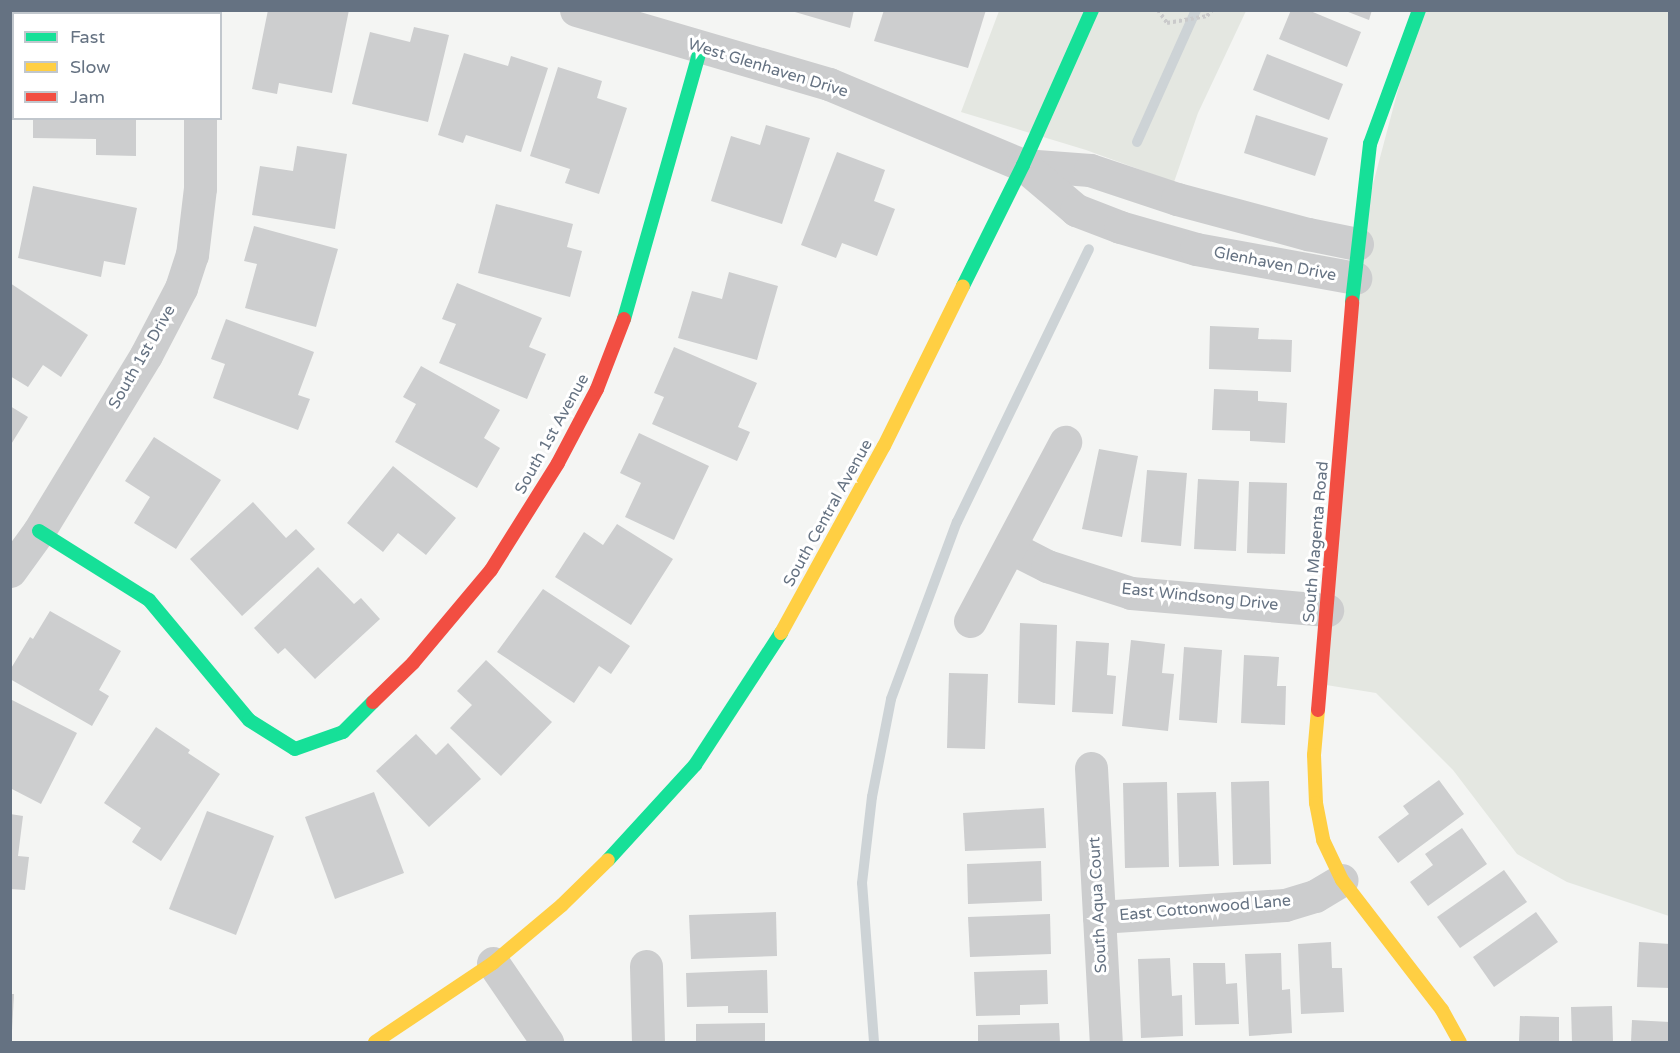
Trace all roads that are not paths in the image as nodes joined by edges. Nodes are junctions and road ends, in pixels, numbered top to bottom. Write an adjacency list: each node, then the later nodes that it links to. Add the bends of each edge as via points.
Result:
1 (576, 10): 4 (street, West Glenhaven Drive)
2 (1092, 10): 6 (street, South Central Avenue)
3 (1419, 10): 8 (street, South Magenta Road, via 1370,144)
4 (701, 47): 6 (street, West Glenhaven Drive, via 829,84); 12 (street, South 1st Avenue, via 628,310 597,389 558,463 491,570 413,663 343,732 295,749 249,720 150,600)
5 (200, 120): 12 (street, South 1st Drive, via 200,188 192,255 181,288 146,355)
6 (1023, 165): 7 (street, via 1090,170); 9 (street, Glenhaven Drive, via 1076,210); 20 (street, South Central Avenue, via 884,446 770,656 695,765 624,845 562,905)
7 (1208, 207): 8 (street); 9 (street, Glenhaven Drive)
8 (1357, 244): 10 (street, South Magenta Road)
9 (1196, 249): 10 (street, Glenhaven Drive)
10 (1354, 278): 15 (street, South Magenta Road)
11 (1065, 442): 13 (street)
12 (39, 531): 14 (street, South 1st Drive)
13 (1010, 547): 15 (street, East Windsong Drive, via 1047,566 1131,593); 16 (street)
14 (10, 571)
15 (1327, 610): 18 (street, South Magenta Road, via 1314,755 1316,803 1323,840)
16 (970, 621)
17 (1091, 768): 19 (street, South Aqua Court)
18 (1342, 880): 19 (street, East Cottonwood Lane, via 1315,896 1285,905); 26 (street, South Magenta Road, via 1442,1010)
19 (1099, 917): 25 (street, South Aqua Court)
20 (493, 963): 22 (street, South Central Avenue); 23 (street)
21 (646, 966): 24 (street)
22 (375, 1042)
23 (547, 1042)
24 (648, 1042)
25 (1106, 1042)
26 (1460, 1042)

